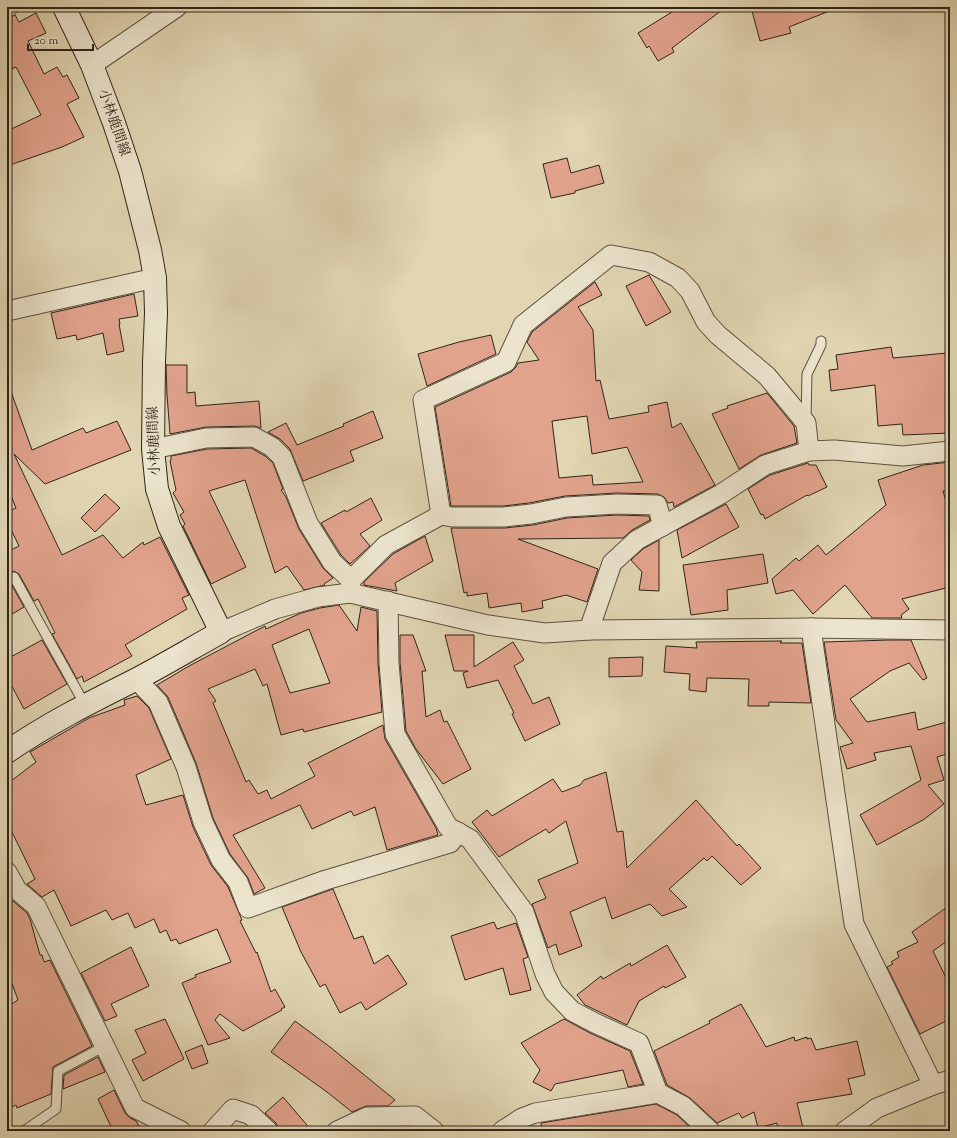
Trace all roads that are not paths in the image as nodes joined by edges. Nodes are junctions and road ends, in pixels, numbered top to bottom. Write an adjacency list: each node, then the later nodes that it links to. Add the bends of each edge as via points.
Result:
1 (64, 7): 3 (main road, 小林鹿間線)
2 (177, 7): 3 (street)
3 (92, 65): 4 (main road, 小林鹿間線, via 130,171)
4 (155, 278): 5 (street); 8 (main road, 小林鹿間線)
5 (7, 311)
6 (821, 341): 7 (lane, via 807,374)
7 (806, 423): 9 (street); 11 (street, via 767,376 706,322 690,291 678,278 649,262 610,255 523,325 506,362 423,400)
8 (153, 449): 14 (street, via 206,438 254,437 272,447 282,457 308,523); 19 (main road, 小林鹿間線, via 157,490 169,526)
9 (809, 451): 10 (street, via 834,450 903,456); 12 (street, via 765,465 721,494)
10 (950, 451)
11 (441, 515): 12 (street, via 504,517 566,507 657,505); 14 (street, via 386,545)
12 (663, 526): 17 (street, via 637,540 612,563)
13 (14, 577): 21 (lane)
14 (350, 587): 15 (street); 19 (street, via 274,608)
15 (388, 601): 17 (street, via 488,625 545,634); 23 (street, via 389,664 395,734 448,827)
16 (811, 628): 17 (street); 18 (street); 26 (street, via 854,924)
17 (589, 630)
18 (950, 630)
19 (221, 632): 20 (main road)
20 (136, 679): 21 (main road); 23 (street, via 158,702 186,767 203,822 221,860 238,882 248,908 326,880 450,843)
21 (85, 705): 22 (main road)
22 (7, 752)
23 (458, 832): 27 (street, via 470,839 524,912 545,974 554,992 572,1011 639,1043)
24 (7, 872): 25 (street, via 16,890 36,906)
25 (105, 1046): 28 (lane, via 58,1071 56,1109); 29 (street, via 136,1108)
26 (942, 1082): 36 (street, via 877,1108)
27 (658, 1093): 34 (street, via 535,1113); 35 (street, via 684,1106)
28 (24, 1131)
29 (181, 1131)
30 (213, 1131): 31 (street, via 233,1110 251,1115)
31 (268, 1131)
32 (337, 1131): 33 (street, via 367,1117 415,1116)
33 (434, 1131)
34 (502, 1131)
35 (710, 1131)
36 (845, 1131)

